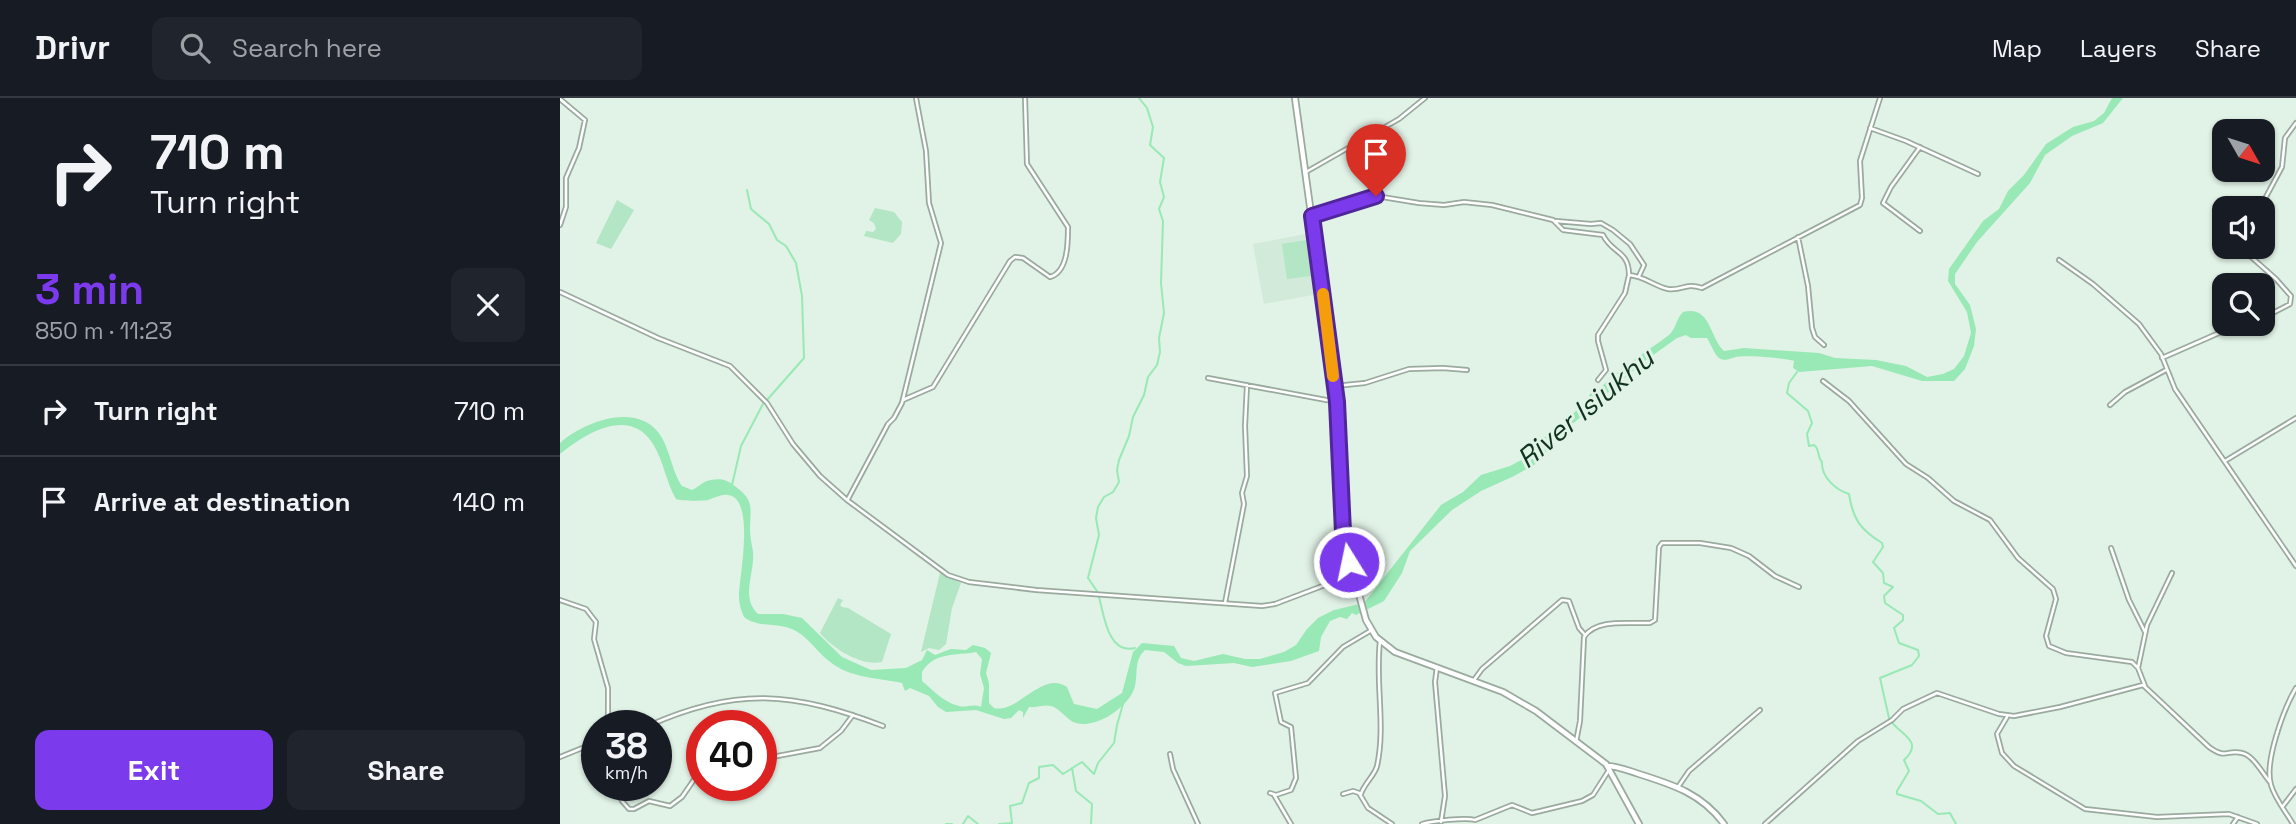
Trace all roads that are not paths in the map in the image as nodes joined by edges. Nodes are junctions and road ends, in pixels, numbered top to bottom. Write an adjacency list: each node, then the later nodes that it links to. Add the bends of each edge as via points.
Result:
1 (916, 98): 36 (street, via 929,203 941,243)
2 (1025, 98): 36 (street, via 1028,168 1068,227 1062,267 1050,277 1021,257 1010,261 934,385)
3 (1295, 98): 10 (street)
4 (1424, 98): 10 (street, via 1399,120)
5 (1881, 98): 8 (street)
6 (560, 99): 15 (street, via 585,120 566,178 566,207)
7 (2296, 122): 12 (street, via 2285,138 2279,173)
8 (1870, 128): 9 (street); 17 (street, via 1860,161 1860,205)
9 (1920, 148): 11 (street); 16 (street, via 1883,203)
10 (1306, 172): 13 (street)
11 (1978, 174)
12 (2267, 196)
13 (1312, 216): 14 (street, via 1376,196 1433,205 1478,203); 35 (street)
14 (1553, 220): 21 (street, via 1563,230 1603,235 1627,260); 22 (street, via 1601,223 1614,230 1640,258 1643,268)
15 (560, 225)
16 (1920, 231)
17 (1798, 237): 22 (street, via 1702,288 1691,284 1667,289); 27 (street, via 1812,328)
18 (2254, 259): 20 (street)
19 (2059, 260): 28 (street, via 2136,321)
20 (2269, 273)
21 (1629, 275): 22 (street); 32 (street, via 1627,289 1598,335 1606,370)
22 (1639, 276)
23 (2275, 278): 25 (street, via 2291,296 2290,304)
24 (560, 292): 41 (street, via 730,366 767,403 810,466)
25 (2275, 312)
26 (2212, 336): 28 (street)
27 (1824, 345)
28 (2162, 358): 30 (street)
29 (1467, 370): 35 (street, via 1409,369 1365,383)
30 (2166, 370): 38 (street); 40 (street)
31 (1208, 378): 34 (street)
32 (1598, 380)
33 (1823, 381): 54 (street, via 1849,401 1906,464 1954,501 1993,522 2018,558 2053,589 2056,602 2046,636 2049,646 2066,653 2132,662)
34 (1247, 385): 37 (street); 48 (street, via 1247,476)
35 (1335, 386): 37 (street)
36 (903, 400): 41 (street)
37 (1337, 402): 45 (street, via 1343,536)
38 (2110, 405)
39 (2296, 418): 40 (street)
40 (2225, 461): 43 (street)
41 (847, 500): 48 (street, via 936,568 962,581)
42 (2111, 548): 50 (street)
43 (2296, 566)
44 (2172, 573): 50 (street)
45 (1356, 587): 48 (street, via 1325,585 1270,606); 49 (street)
46 (1799, 587): 51 (street, via 1731,548 1668,541 1660,545 1654,621 1609,624)
47 (560, 600): 59 (street, via 586,609 596,622 594,639 608,688)
48 (1225, 603)
49 (1372, 630): 52 (street); 77 (street, via 1343,646 1308,683 1275,693 1281,722 1291,727 1296,778 1291,790)
50 (2145, 632): 54 (street)
51 (1585, 635): 55 (street, via 1569,601 1562,600); 64 (street)
52 (1380, 641): 53 (street, via 1399,654); 76 (street, via 1377,768)
53 (1437, 667): 55 (street); 83 (street, via 1446,796)
54 (2138, 668): 56 (street)
55 (1474, 680): 64 (street, via 1524,702)
56 (2145, 686): 61 (street); 70 (street, via 2209,747 2224,755 2246,754)
57 (2296, 688): 70 (street, via 2278,728)
58 (1760, 709): 71 (street, via 1689,771)
59 (608, 710)
60 (854, 715): 62 (street, via 799,701 755,697 711,702); 63 (street); 68 (street, via 820,748)
61 (2007, 716): 82 (street, via 1997,734 2003,754 2081,808 2137,816); 90 (street, via 1937,693 1903,709 1854,744)
62 (672, 717)
63 (883, 726)
64 (1576, 742): 69 (street)
65 (581, 748): 67 (street)
66 (1170, 754): 84 (street)
67 (560, 757)
68 (777, 757)
69 (1608, 768): 71 (street); 83 (street, via 1593,795 1582,801 1532,813 1512,805 1475,820 1468,817); 88 (street)
70 (2270, 782): 81 (street)
71 (1678, 787): 89 (street, via 1702,800)
72 (2296, 789): 81 (street)
73 (686, 791): 80 (street, via 671,806)
74 (1269, 793): 77 (street)
75 (1343, 794): 76 (street)
76 (1361, 794): 86 (street, via 1368,808)
77 (1274, 795): 85 (street)
78 (622, 801): 79 (street, via 634,809)
79 (649, 801)
80 (649, 801)
81 (2283, 806): 93 (street)
82 (2238, 817): 91 (street); 92 (street)
83 (1440, 823): 87 (street)
84 (1198, 824)
85 (1291, 824)
86 (1392, 824)
87 (1422, 824)
88 (1639, 824)
89 (1724, 824)
90 (1765, 824)
91 (2233, 824)
92 (2257, 824)
93 (2293, 824)

